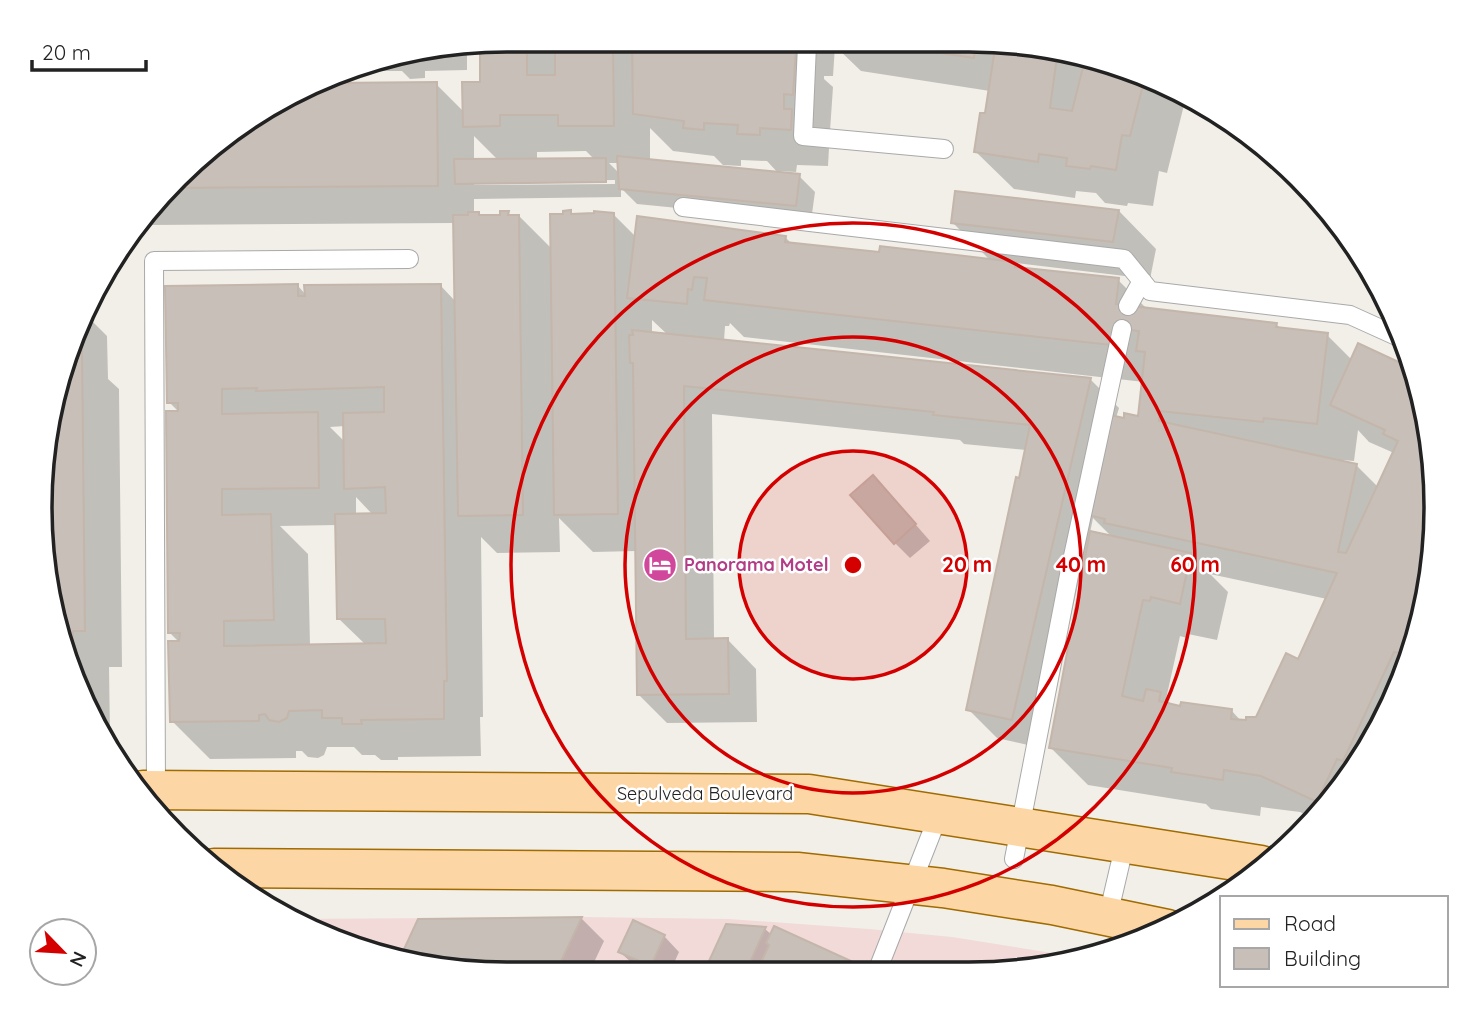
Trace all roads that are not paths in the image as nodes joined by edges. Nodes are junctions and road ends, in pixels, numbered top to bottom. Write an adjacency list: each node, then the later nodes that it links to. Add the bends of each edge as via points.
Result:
1 (807, 52): 2 (lane, via 803,136)
2 (944, 149)
3 (684, 207): 5 (lane, via 1124,259)
4 (409, 259): 9 (lane, via 154,261)
5 (1142, 281): 6 (lane); 8 (lane, via 1150,291 1350,315)
6 (1128, 306)
7 (1122, 329): 12 (lane)
8 (1389, 332)
9 (152, 791)
10 (156, 796): 11 (main road, Sepulveda Boulevard, via 809,794)
11 (939, 814): 12 (main road, Sepulveda Boulevard); 16 (lane)
12 (1017, 843): 13 (main road, Sepulveda Boulevard)
13 (1125, 843): 14 (main road, Sepulveda Boulevard); 17 (lane)
14 (1251, 863)
15 (232, 869): 16 (main road, via 797,872)
16 (911, 885): 17 (main road); 19 (lane)
17 (1108, 916): 18 (main road)
18 (1150, 925)
19 (881, 962)

